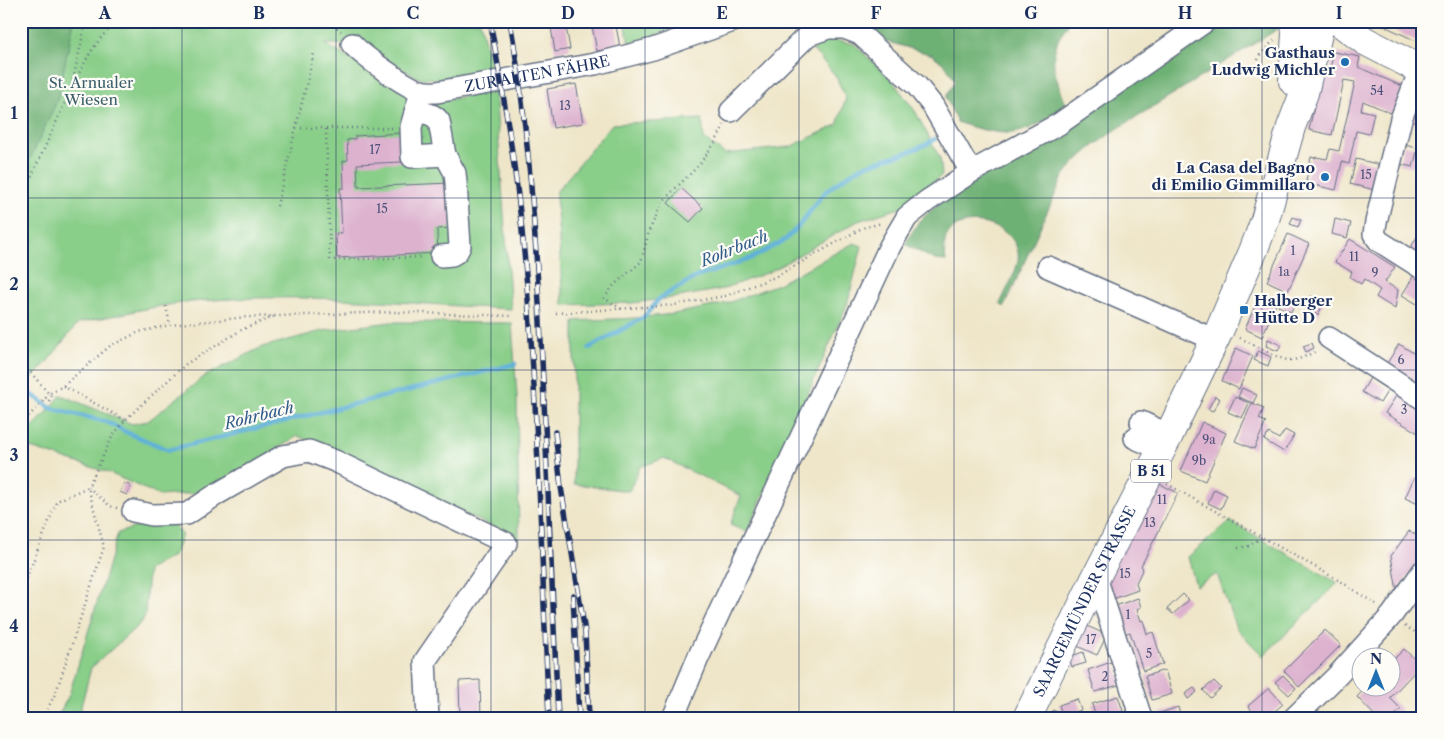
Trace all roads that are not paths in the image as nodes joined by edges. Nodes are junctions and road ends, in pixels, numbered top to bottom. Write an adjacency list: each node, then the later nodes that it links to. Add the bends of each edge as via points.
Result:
1 (733, 21): 8 (street, ZUR ALTEN FÄHRE, via 653,49 595,64)
2 (1206, 21): 12 (street, via 1059,124)
3 (1322, 21): 5 (main road, B 51)
4 (1346, 27): 5 (main road, via 1334,38); 7 (main road)
5 (1302, 31): 16 (main road, SAARGEMÜNDER STRASSE / B 51, via 1304,92 1265,220)
6 (352, 44): 8 (street, via 361,54)
7 (1421, 70): 15 (street, via 1402,119 1374,234 1379,241)
8 (422, 92): 10 (street)
9 (731, 111): 12 (street, via 808,35 828,28 844,28 860,34 917,86 933,106)
10 (413, 120): 11 (street, via 429,114 436,117); 11 (street, via 412,157)
11 (445, 155): 13 (street, via 456,183 460,246 452,255)
12 (971, 172): 25 (street, via 907,217 890,246 698,658)
13 (441, 256)
14 (1048, 267): 16 (street, via 1181,324)
15 (1423, 269)
16 (1217, 334): 20 (main road, SAARGEMÜNDER STRASSE / B 51)
17 (1329, 338): 18 (street)
18 (1423, 399)
19 (1138, 430): 20 (street)
20 (1165, 442): 23 (main road, SAARGEMÜNDER STRASSE / B 51)
21 (133, 511): 24 (street, via 152,515 187,514 283,456 308,451 506,543 425,661)
22 (1423, 571): 28 (street, via 1392,615)
23 (1096, 577): 26 (main road, SAARGEMÜNDER STRASSE / B 51); 27 (street)
24 (428, 718)
25 (674, 718)
26 (1027, 718)
27 (1141, 718)
28 (1294, 718)

